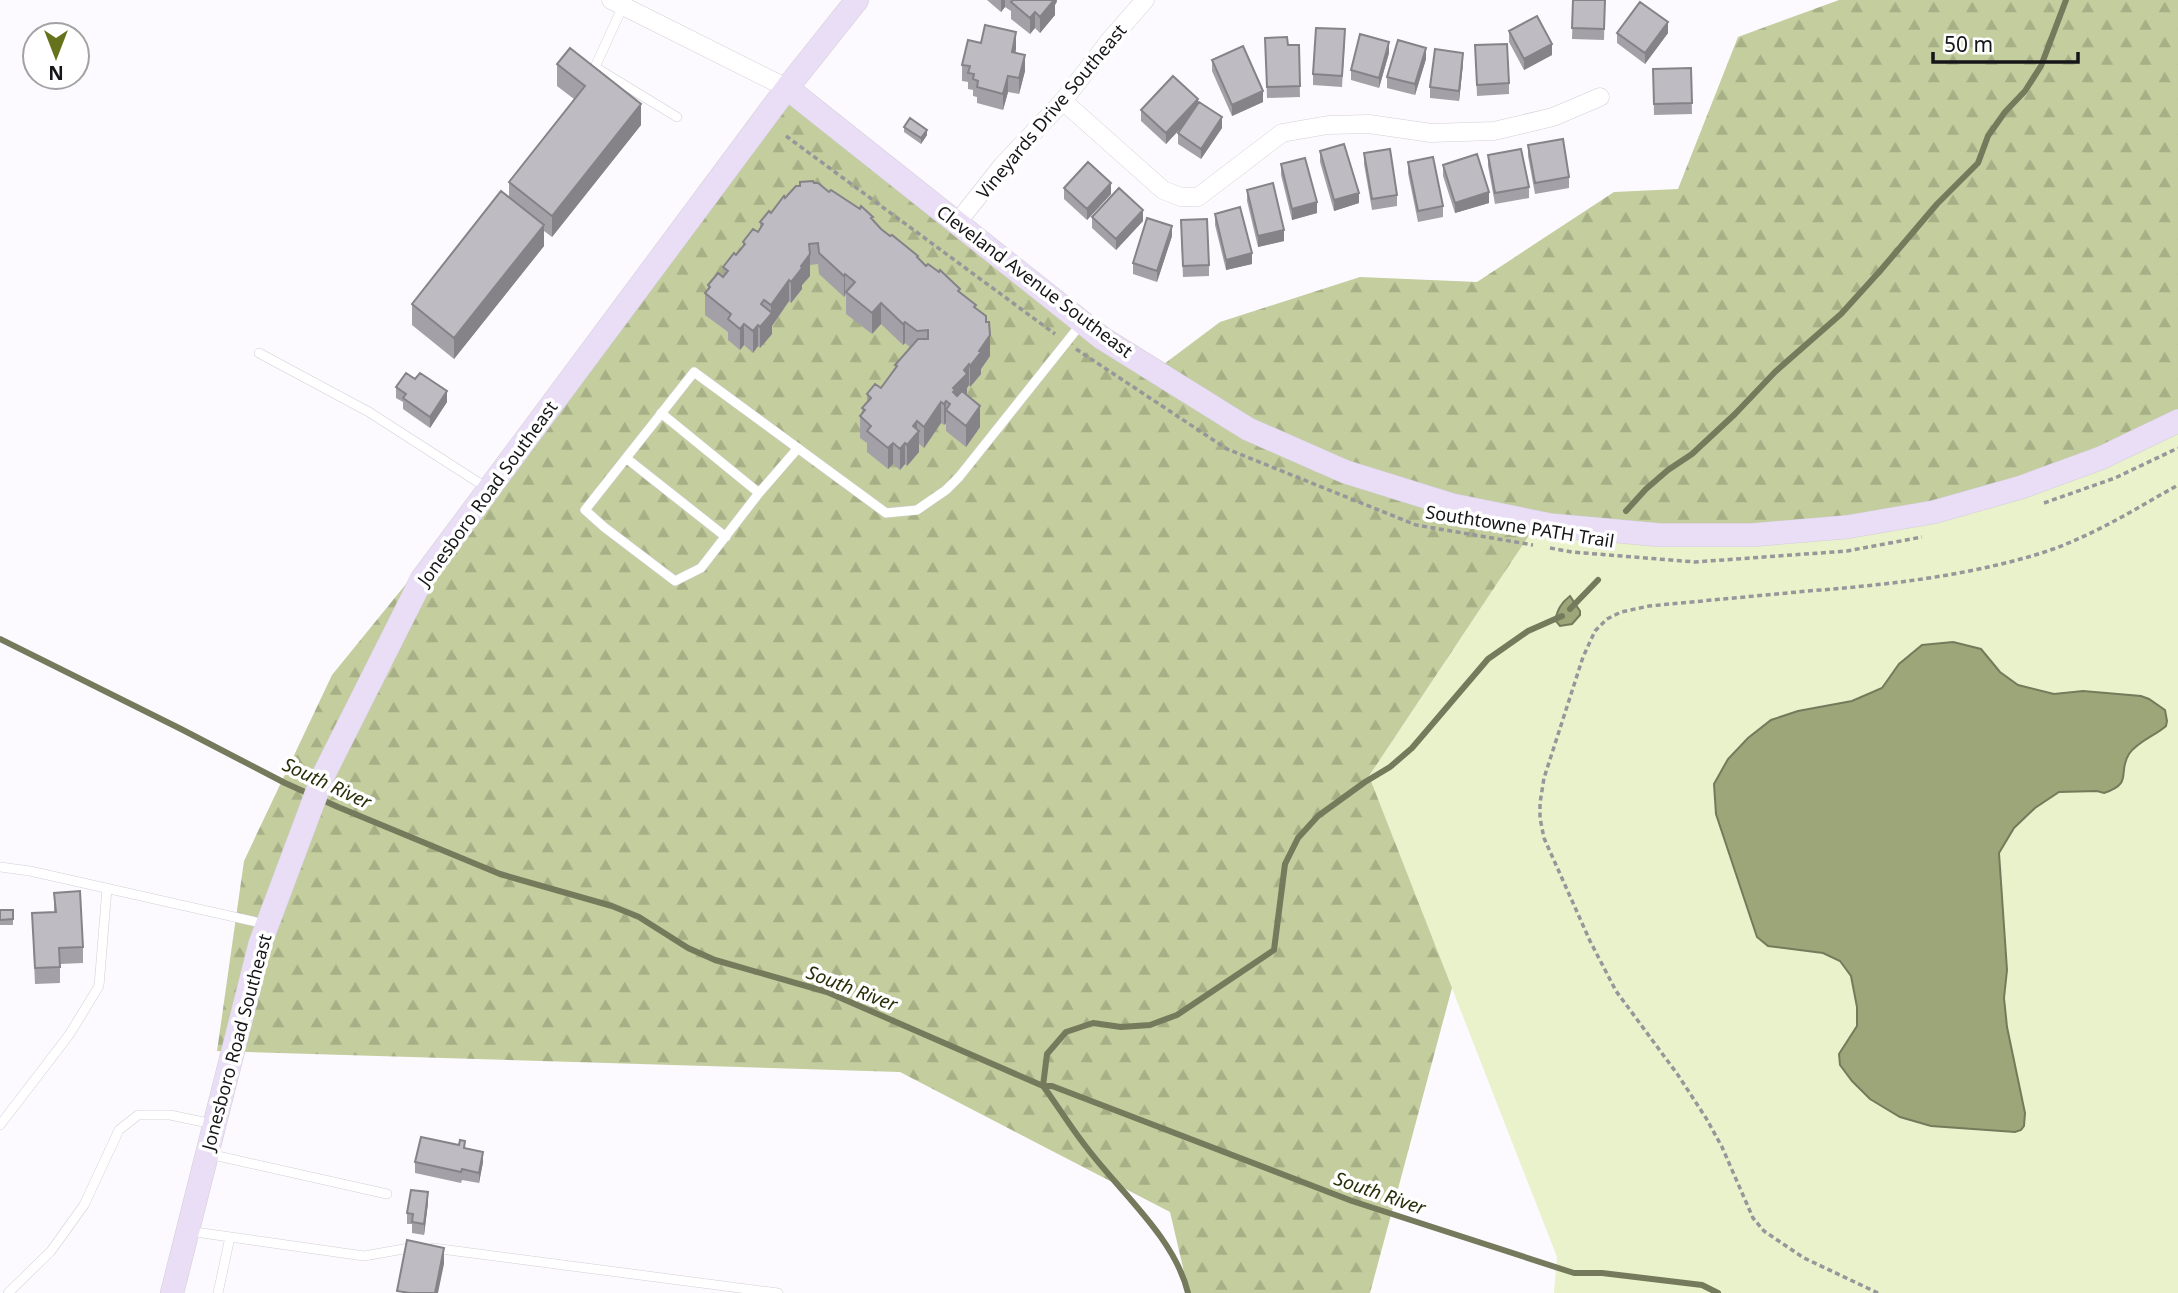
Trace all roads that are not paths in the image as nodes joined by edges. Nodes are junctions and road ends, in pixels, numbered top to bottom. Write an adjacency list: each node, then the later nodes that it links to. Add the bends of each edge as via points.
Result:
1 (857, 0): 4 (main road, Jonesboro Road Southeast)
2 (1145, 0): 6 (street, Vineyards Drive Southeast)
3 (617, 3): 4 (street, Cleveland Avenue Southeast); 7 (lane, via 595,67)
4 (787, 88): 8 (main road, Cleveland Avenue Southeast); 15 (main road, Jonesboro Road Southeast)
5 (1600, 97): 6 (street, via 1553,117 1493,131 1431,134 1369,124 1328,125 1282,134 1198,197 1163,190)
6 (1063, 102): 8 (street, Vineyards Drive Southeast, via 1002,166)
7 (677, 117)
8 (957, 223): 9 (main road, Cleveland Avenue Southeast)
9 (1083, 322): 12 (main road, Cleveland Avenue Southeast, via 1248,429 1346,472 1452,505 1550,525 1660,536 1752,536 1934,512 2101,458); 13 (lane, via 953,484 917,510 886,513)
10 (258, 353): 15 (lane, via 369,412)
11 (662, 414): 13 (lane, via 694,372); 14 (lane); 16 (lane)
12 (2178, 421)
13 (798, 448): 16 (lane)
14 (626, 458): 17 (lane); 17 (lane, via 585,510 604,527 675,581 701,569)
15 (489, 489): 20 (main road, Jonesboro Road Southeast, via 422,579 323,776)
16 (759, 493): 17 (lane)
17 (726, 537)
18 (0, 867): 19 (lane)
19 (107, 888): 20 (lane); 22 (lane, via 99,986 69,1035)
20 (267, 925): 21 (main road, Jonesboro Road Southeast)
21 (215, 1124): 23 (main road, Jonesboro Road Southeast); 27 (lane, via 170,1115 138,1115 119,1130 84,1205 51,1251)
22 (0, 1125)
23 (207, 1153): 24 (lane); 25 (main road, Jonesboro Road Southeast)
24 (387, 1194)
25 (188, 1231): 26 (lane); 28 (main road, Jonesboro Road Southeast)
26 (230, 1237): 29 (lane); 30 (lane, via 364,1256 421,1247)
27 (8, 1293)
28 (172, 1293)
29 (218, 1293)
30 (778, 1293)

